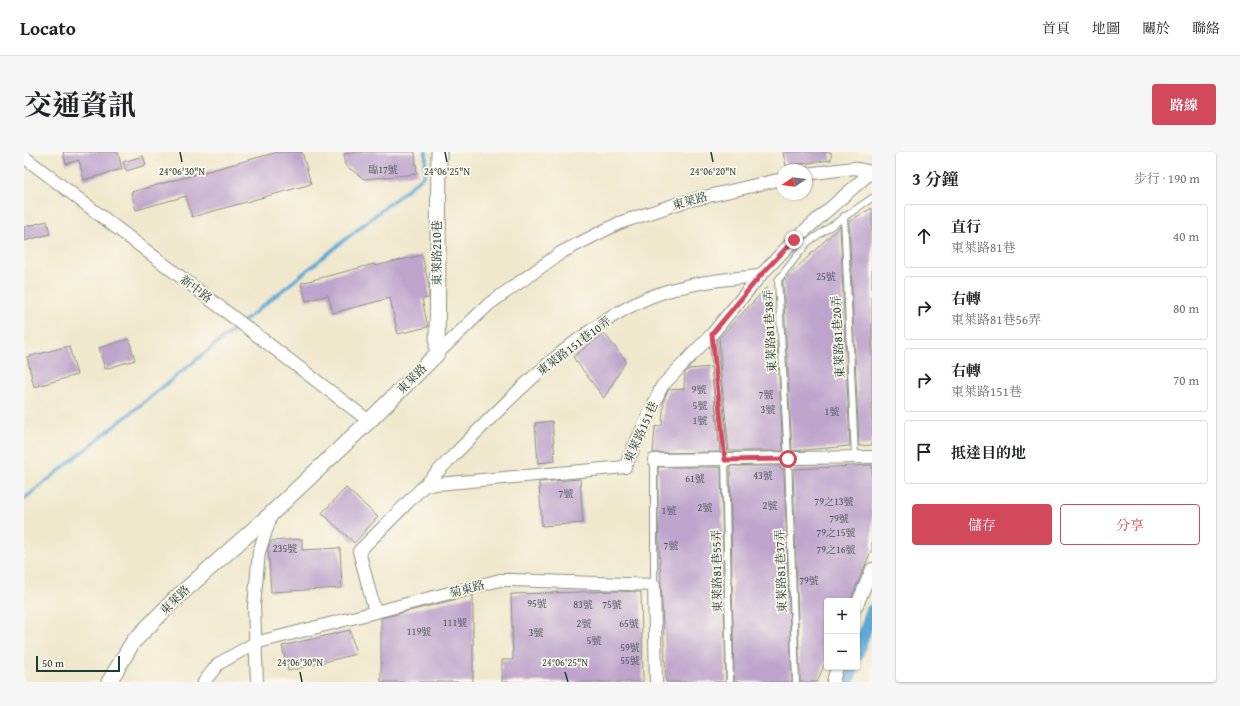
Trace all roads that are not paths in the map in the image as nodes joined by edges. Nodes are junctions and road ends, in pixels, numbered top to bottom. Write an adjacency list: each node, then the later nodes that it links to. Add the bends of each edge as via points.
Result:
1 (439, 152): 10 (street, 東萊路210巷)
2 (24, 157): 11 (street, 新中路)
3 (812, 173): 4 (street, via 854,168)
4 (871, 174): 8 (street, 東萊路151巷, via 794,240)
5 (776, 180): 10 (street, 東萊路, via 684,202 619,223 562,252 489,304)
6 (872, 198): 7 (lane, 東萊路81巷38弄)
7 (844, 216): 12 (lane, 東萊路81巷20弄); 14 (lane, 東萊路81巷38弄, via 808,242 778,280)
8 (760, 276): 9 (street, 東萊路151巷); 17 (street, 東萊路151巷10弄, via 713,279 651,297 615,315 574,344 518,390)
9 (712, 334): 16 (lane, 東萊路81巷55弄); 17 (street, 東萊路151巷, via 662,386 625,467)
10 (437, 354): 11 (street, 東萊路)
11 (369, 421): 18 (street, 東萊路)
12 (854, 457): 13 (street); 14 (street)
13 (872, 457)
14 (788, 459): 16 (street); 30 (lane, 東萊路81巷37弄)
15 (654, 460): 16 (street); 20 (lane)
16 (725, 460): 29 (lane, 東萊路81巷55弄)
17 (426, 484): 22 (street, via 359,551)
18 (272, 513): 23 (street, via 259,552 254,606); 25 (street, 東萊路, via 175,599 133,642)
19 (872, 569): 21 (street)
20 (654, 585): 22 (street, 菊東路, via 500,580); 28 (street)
21 (860, 598)
22 (376, 612): 23 (street, 菊東路)
23 (256, 643): 26 (street, 菊東路, via 218,664); 27 (street)
24 (836, 670): 31 (street)
25 (109, 682)
26 (204, 682)
27 (257, 682)
28 (656, 682)
29 (730, 682)
30 (796, 682)
31 (833, 682)

